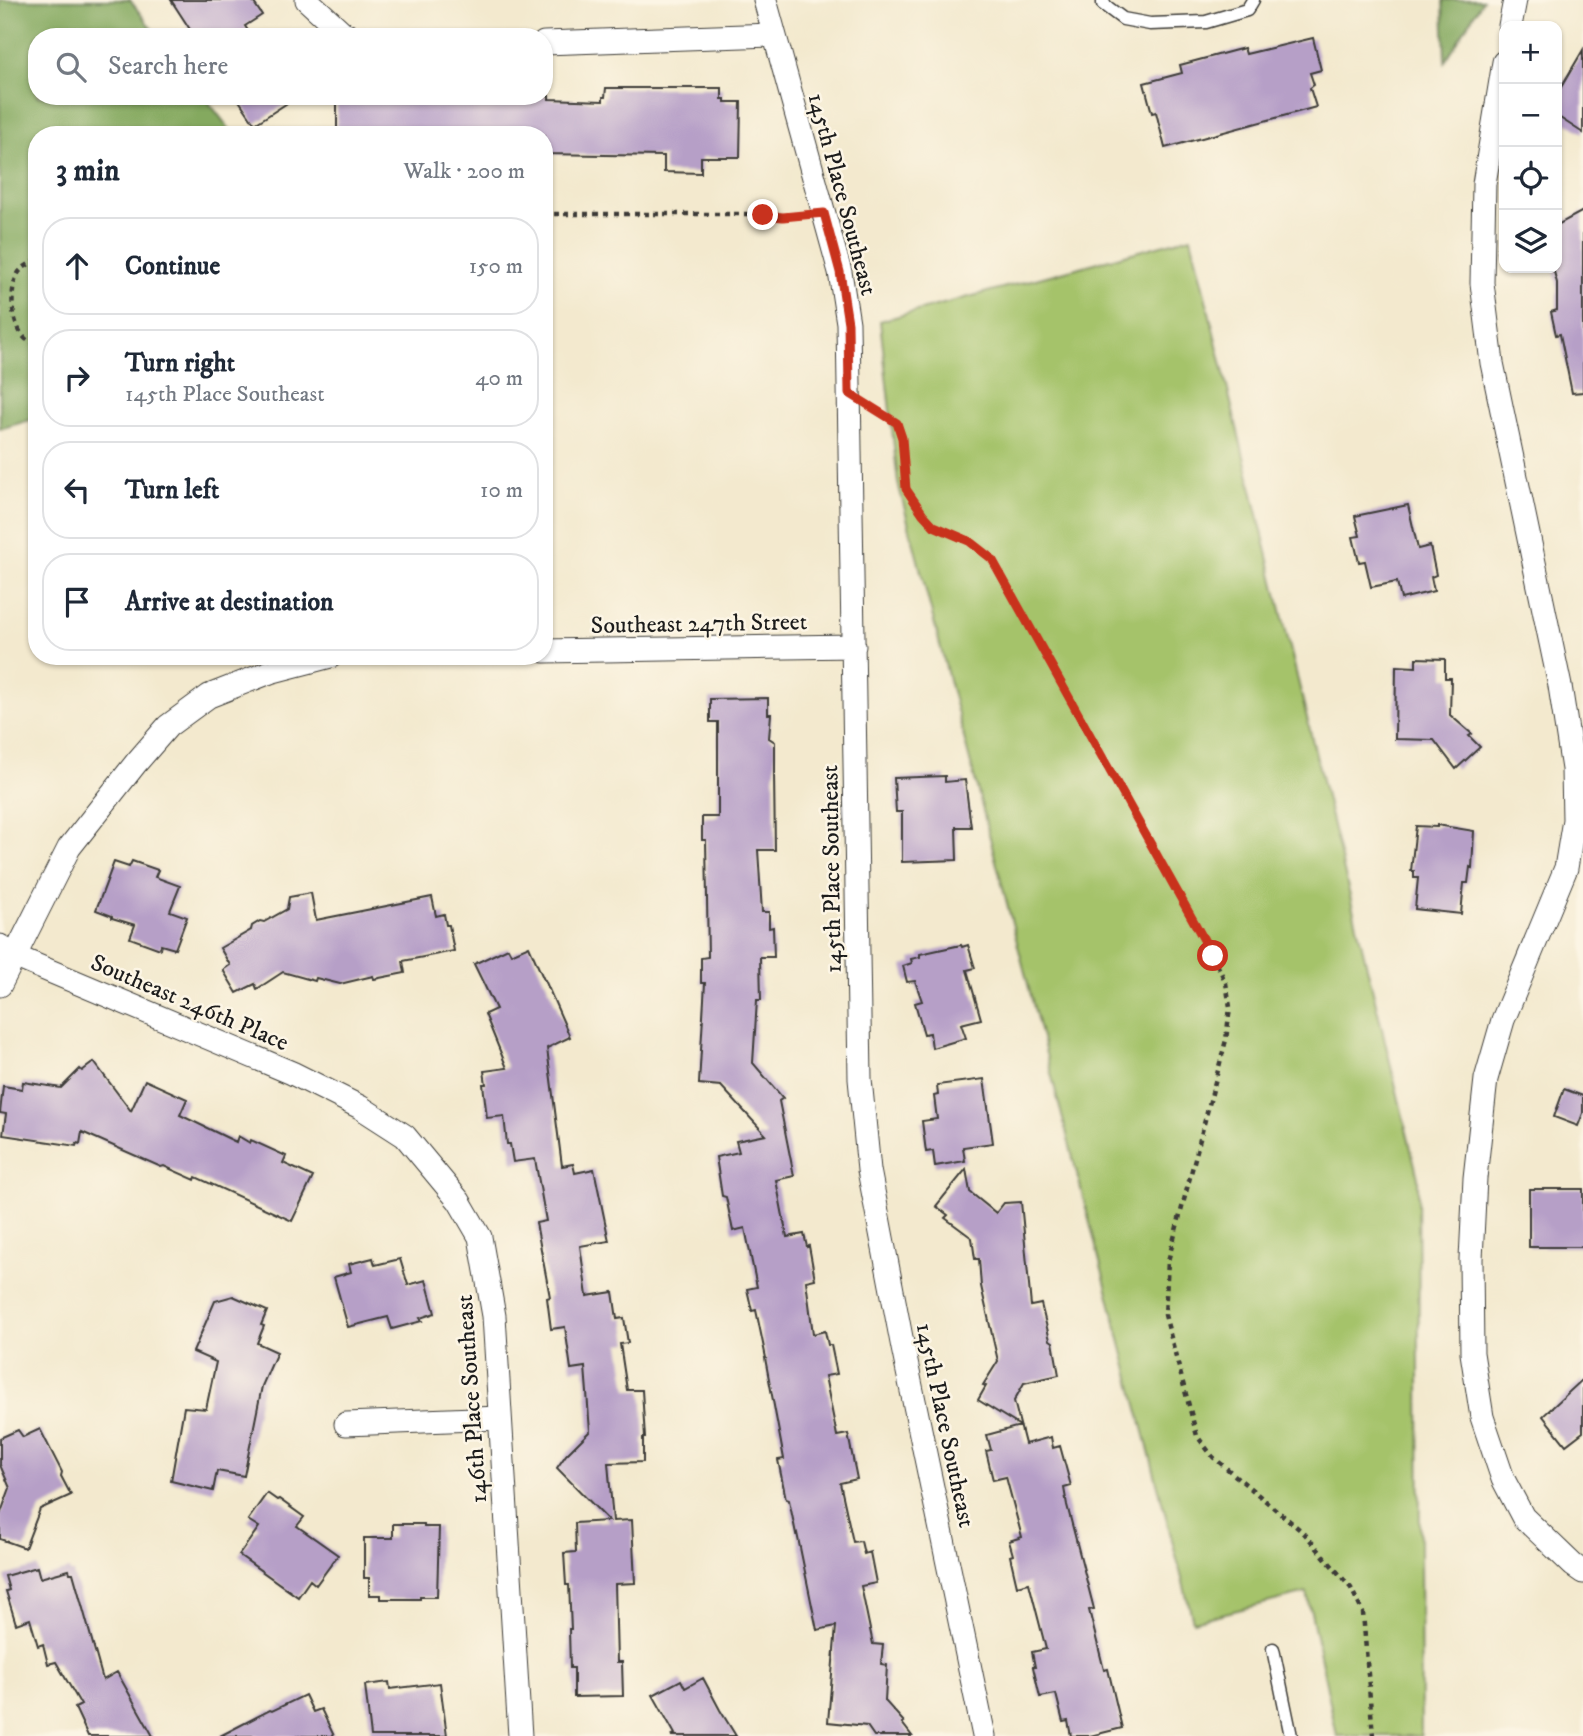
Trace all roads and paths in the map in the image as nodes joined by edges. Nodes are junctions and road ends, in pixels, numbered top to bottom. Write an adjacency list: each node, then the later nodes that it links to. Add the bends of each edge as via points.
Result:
1 (307, 0): 7 (street)
2 (765, 0): 8 (street, 145th Place Southeast)
3 (1103, 0): 4 (lane, via 1123,19 1150,24 1206,22 1247,10)
4 (1253, 0)
5 (1515, 0): 6 (street)
6 (1511, 21)
7 (338, 28)
8 (774, 35): 9 (street); 11 (street, 145th Place Southeast)
9 (553, 44)
10 (1500, 84): 24 (street, via 1484,184 1482,283 1492,363 1560,686 1573,769 1574,820 1566,868 1503,1020 1486,1079 1475,1178 1472,1353 1482,1417 1503,1479 1524,1517)
11 (824, 213): 12 (path, via 783,217); 15 (street, 145th Place Southeast, via 848,323)
12 (553, 214)
13 (28, 265): 14 (path, via 20,270 12,299 16,323)
14 (28, 341)
15 (849, 393): 16 (street, 145th Place Southeast); 29 (path, via 897,423 906,489 923,514 934,526 969,541 992,559 1226,983 1230,1007 1226,1040 1168,1261 1165,1315 1197,1436 1213,1457 1304,1533 1351,1588 1363,1614)
16 (854, 646): 17 (street, Southeast 247th Street); 27 (street, 145th Place Southeast, via 860,1079 869,1170)
17 (553, 651)
18 (297, 665): 19 (street, via 209,696 168,726 69,848)
19 (7, 951): 20 (street); 21 (street, Southeast 246th Place, via 292,1073)
20 (0, 985)
21 (360, 1107): 22 (street, 146th Place Southeast, via 405,1136 458,1201 480,1237 494,1315)
22 (500, 1418): 23 (street); 26 (street, 146th Place Southeast)
23 (346, 1424)
24 (1583, 1572)
25 (1273, 1649): 28 (lane)
26 (520, 1736)
27 (984, 1736)
28 (1291, 1736)
29 (1373, 1736)

